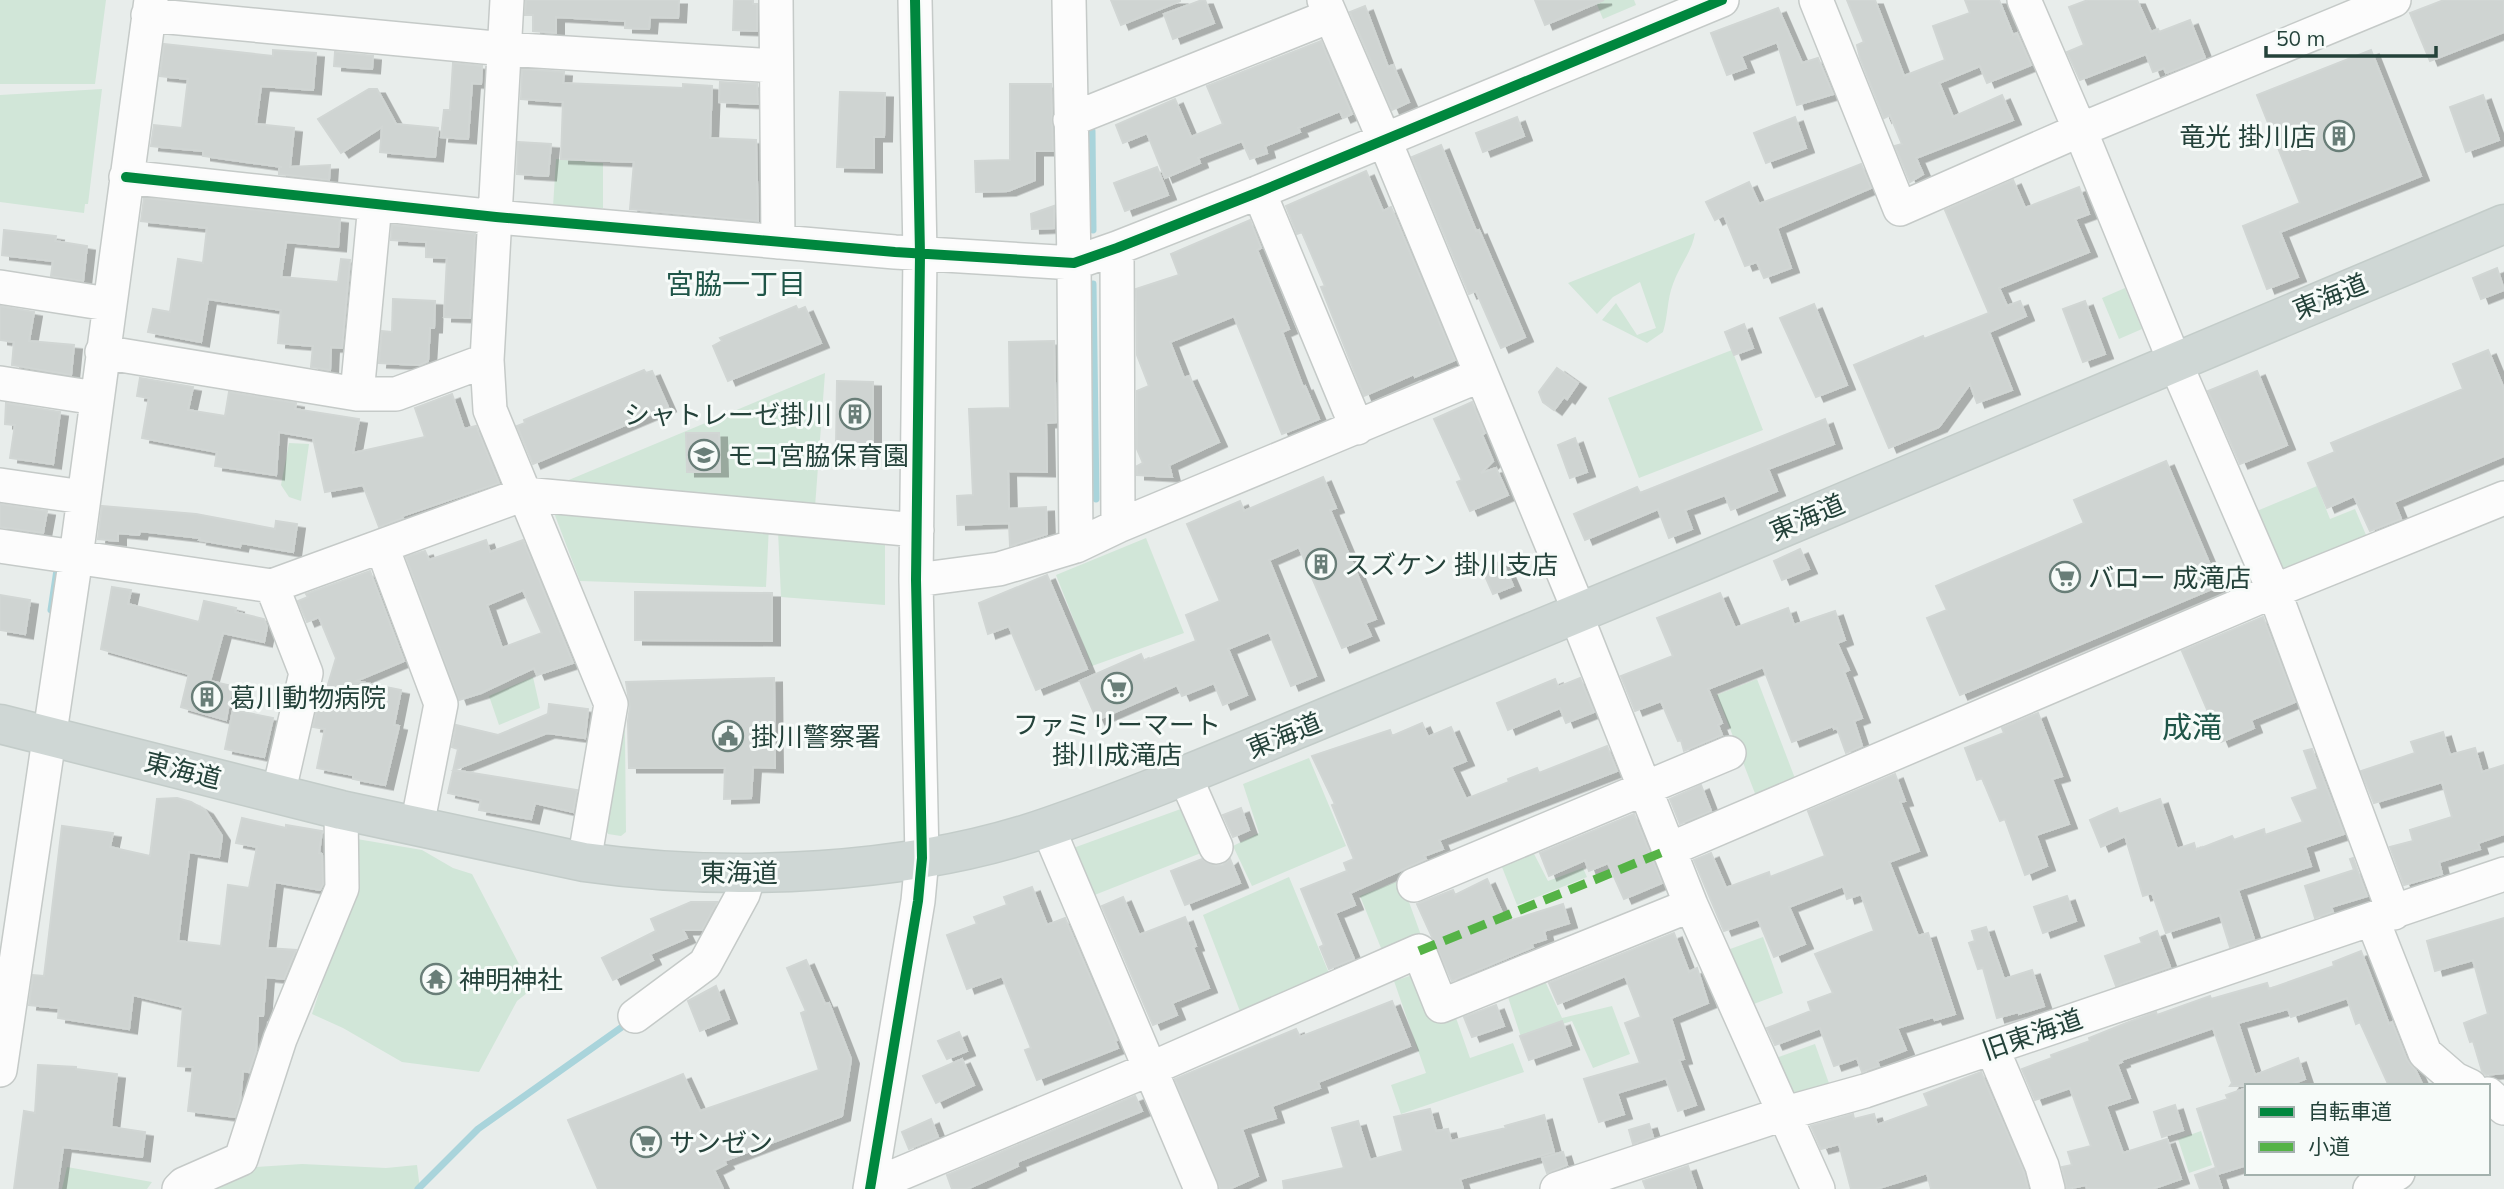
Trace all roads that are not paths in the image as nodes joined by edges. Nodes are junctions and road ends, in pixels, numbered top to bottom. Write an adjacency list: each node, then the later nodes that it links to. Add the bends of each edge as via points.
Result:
1 (507, 0): 11 (street)
2 (776, 0): 12 (street)
3 (915, 0): 23 (street)
4 (1069, 0): 13 (street)
5 (1722, 0): 15 (street)
6 (1816, 0): 14 (street, via 1900,209)
7 (2024, 0): 14 (street)
8 (2394, 0): 14 (street)
9 (149, 8): 11 (street); 16 (street)
10 (1327, 8): 13 (street); 15 (street)
11 (505, 49): 12 (street); 19 (street)
12 (775, 66): 21 (street)
13 (1070, 120): 24 (street)
14 (2080, 130): 29 (street)
15 (1384, 139): 17 (street); 30 (street)
16 (126, 177): 18 (street); 26 (street)
17 (1259, 192): 22 (street); 34 (street)
18 (376, 204): 19 (street); 32 (street)
19 (496, 217): 21 (street); 28 (street)
20 (2504, 225): 29 (main road, 東海道)
21 (778, 242): 23 (street)
22 (1117, 248): 24 (street); 39 (street)
23 (920, 254): 24 (street); 40 (street)
24 (1074, 263): 42 (street)
25 (0, 287): 26 (street)
26 (99, 302): 27 (street)
27 (102, 352): 32 (street); 33 (street)
28 (487, 360): 32 (street, via 396,394); 36 (street, via 490,410)
29 (2174, 360): 47 (street); 48 (main road, 東海道)
30 (1481, 375): 34 (street); 48 (street)
31 (0, 383): 33 (street)
32 (357, 394)
33 (85, 397): 37 (street)
34 (1357, 428): 39 (street)
35 (0, 485): 37 (street)
36 (524, 494): 40 (street); 43 (street); 61 (street, via 611,704)
37 (72, 496): 44 (street)
38 (2504, 498): 47 (street)
39 (1118, 526): 42 (street)
40 (917, 530): 45 (street)
41 (0, 546): 44 (street)
42 (1076, 546): 45 (street, via 999,569)
43 (382, 547): 46 (street); 56 (street, via 441,704)
44 (64, 555): 46 (street); 50 (street)
45 (916, 580): 60 (street)
46 (272, 586): 54 (street, via 306,673)
47 (2274, 591): 59 (street); 66 (street)
48 (1578, 614): 52 (main road, 東海道); 53 (street)
49 (0, 724): 50 (main road, 東海道)
50 (50, 737): 54 (main road, 東海道); 70 (street)
51 (1729, 753): 53 (street)
52 (1184, 775): 57 (main road, 東海道); 58 (street)
53 (1644, 789): 59 (street); 64 (street)
54 (278, 794): 55 (main road, 東海道)
55 (341, 810): 56 (main road, 東海道); 77 (street, via 342,888 280,1039 241,1159)
56 (417, 826): 61 (main road, 東海道)
57 (1048, 828): 60 (main road, 東海道); 69 (street)
58 (1216, 847)
59 (1668, 850): 65 (street)
60 (922, 858): 62 (main road, 東海道); 76 (street)
61 (584, 862): 62 (main road, 東海道, via 621,868)
62 (750, 873): 67 (street, via 705,964)
63 (2504, 874): 66 (street, 旧東海道)
64 (1415, 885)
65 (1690, 905): 69 (street, via 1441,1006 1419,951); 74 (street)
66 (2384, 917): 68 (street, 旧東海道); 71 (street, via 2425,1053)
67 (635, 1016)
68 (1992, 1048): 74 (street, 旧東海道); 81 (street)
69 (1150, 1069): 76 (street); 78 (street)
70 (0, 1070)
71 (2466, 1084)
72 (2490, 1096): 73 (street)
73 (2504, 1108)
74 (1786, 1113): 79 (street, 旧東海道); 80 (street)
75 (2394, 1175): 82 (street)
76 (870, 1188)
77 (179, 1189)
78 (1201, 1189)
79 (1557, 1189)
80 (1818, 1189)
81 (2048, 1189)
82 (2370, 1189)

